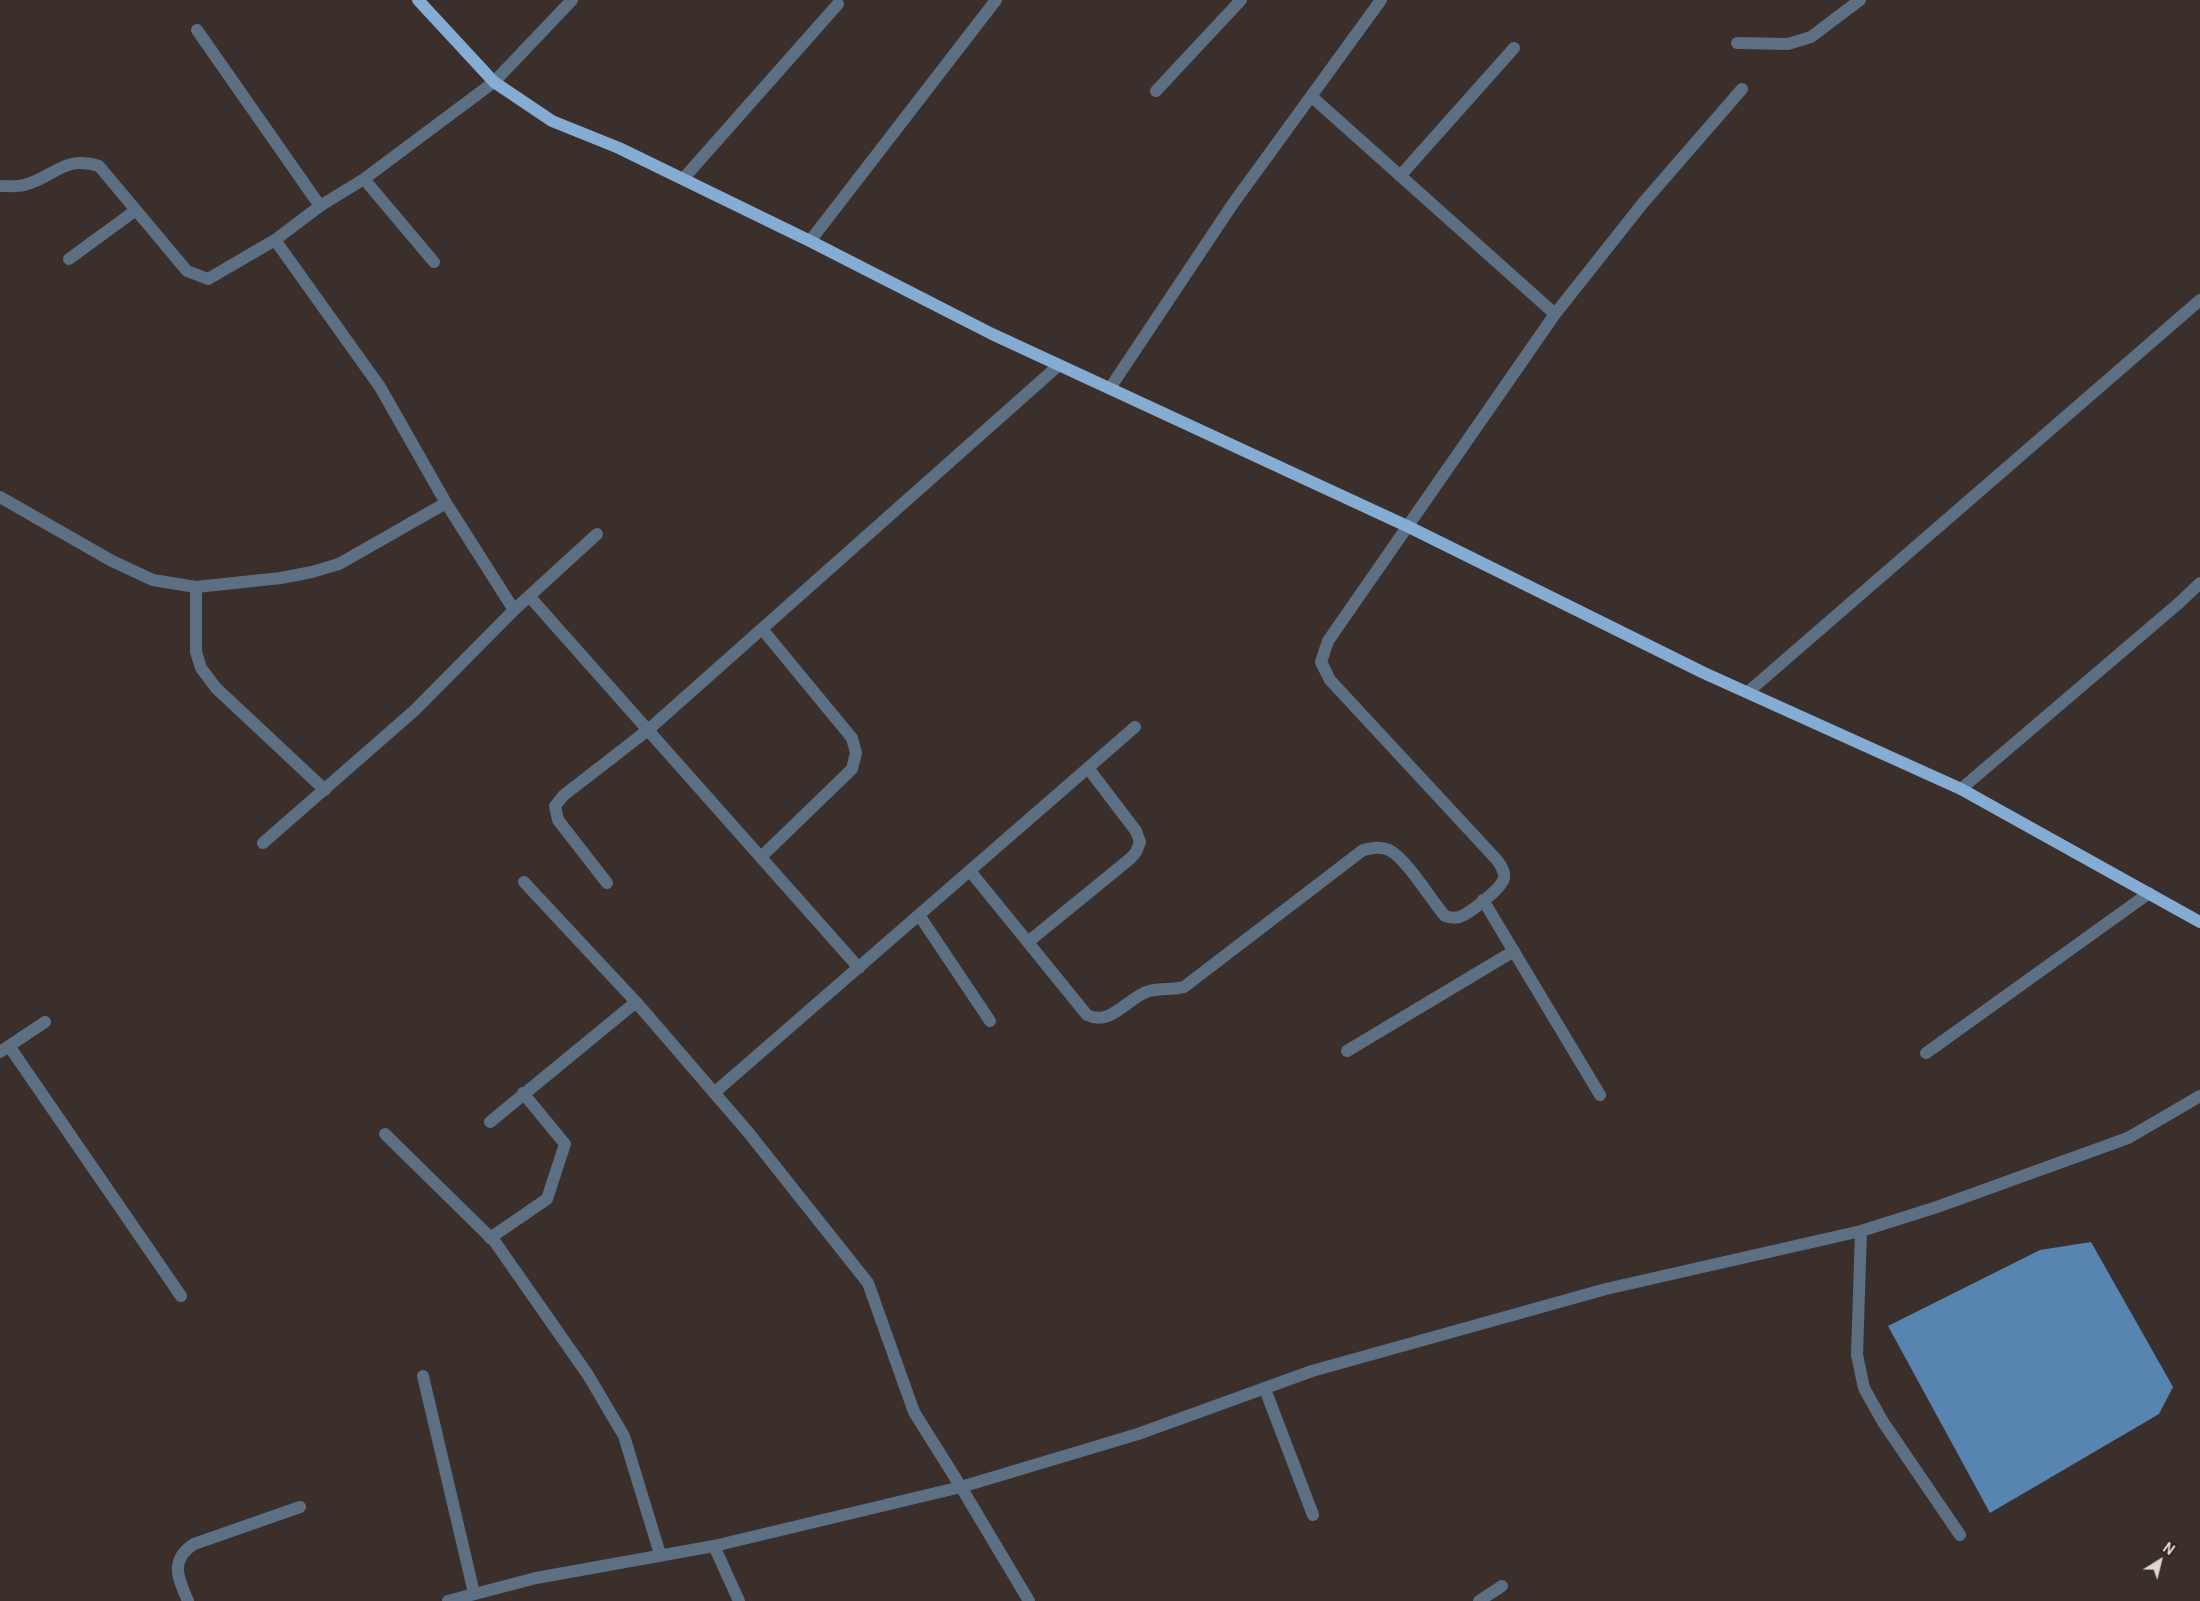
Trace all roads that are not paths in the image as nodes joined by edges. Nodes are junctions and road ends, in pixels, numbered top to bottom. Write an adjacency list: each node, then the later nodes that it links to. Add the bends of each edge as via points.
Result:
1 (418, 0): 11 (main road)
2 (572, 0): 11 (street)
3 (996, 0): 22 (street)
4 (1241, 0): 13 (street)
5 (1381, 0): 14 (street)
6 (1860, 0): 9 (street, via 1811,37 1788,44)
7 (838, 4): 17 (street)
8 (197, 30): 19 (street)
9 (1738, 43)
10 (1514, 48): 15 (street)
11 (494, 82): 16 (street); 17 (main road, via 552,121 619,148)
12 (1742, 89): 26 (street, via 1643,203)
13 (1156, 91)
14 (1311, 96): 15 (street); 28 (street, via 1232,205)
15 (1400, 176): 26 (street)
16 (364, 179): 19 (street); 24 (street)
17 (682, 179): 22 (main road)
18 (0, 186): 20 (street, via 24,185 66,166 84,162 99,166)
19 (320, 206): 21 (street)
20 (136, 210): 21 (street, via 187,271 208,279); 23 (street)
21 (275, 240): 30 (street, via 380,387)
22 (810, 241): 27 (main road)
23 (69, 259)
24 (434, 262)
25 (2200, 300): 38 (street)
26 (1555, 314): 31 (street)
27 (1059, 365): 28 (main road); 37 (street)
28 (1110, 388): 31 (main road)
29 (0, 497): 34 (street, via 112,561 153,580)
30 (446, 503): 34 (street, via 339,564 281,578); 36 (street)
31 (1409, 527): 38 (main road); 50 (street, via 1328,641 1321,662 1330,680 1497,860 1504,872 1503,881)
32 (597, 534): 35 (street)
33 (2200, 583): 42 (street)
34 (196, 588): 43 (street, via 196,652 201,668 216,688)
35 (529, 596): 36 (street); 40 (street)
36 (514, 610): 43 (street, via 415,710)
37 (762, 629): 40 (street); 45 (street, via 852,738 856,753 852,770)
38 (1748, 692): 42 (main road)
39 (1135, 727): 41 (street)
40 (648, 730): 45 (street); 48 (street, via 564,794 556,806 558,820)
41 (1088, 768): 46 (street); 53 (street, via 1136,831 1140,842 1131,858)
42 (1961, 789): 49 (main road)
43 (325, 790): 44 (street)
44 (263, 843)
45 (761, 857): 55 (street)
46 (970, 871): 51 (street); 53 (street)
47 (524, 882): 56 (street)
48 (607, 883)
49 (2149, 893): 52 (main road); 61 (street)
50 (1483, 900): 53 (street, via 1463,916 1445,916 1400,858 1390,850 1376,846 1363,850 1184,987 1148,991 1102,1018 1087,1015); 54 (street)
51 (919, 915): 55 (street); 57 (street)
52 (2200, 922)
53 (1028, 942)
54 (1514, 952): 60 (street); 64 (street)
55 (859, 968): 63 (street)
56 (636, 1002): 62 (street); 63 (street)
57 (990, 1021)
58 (45, 1022): 59 (street)
59 (5, 1049): 70 (street)
60 (1347, 1051)
61 (1926, 1053)
62 (523, 1093): 66 (street); 69 (street, via 565,1144 547,1199)
63 (714, 1093): 73 (street, via 868,1282 914,1412)
64 (1600, 1095)
65 (2200, 1096): 68 (street, via 2128,1138)
66 (490, 1122)
67 (385, 1134): 69 (street)
68 (1861, 1231): 72 (street, via 1606,1289 1312,1371); 76 (street, via 1857,1355 1864,1388 1883,1422)
69 (490, 1238): 78 (street, via 588,1375 624,1436)
70 (181, 1296)
71 (423, 1376): 80 (street)
72 (1264, 1389): 73 (street, via 1138,1434); 75 (street)
73 (962, 1486): 77 (street); 84 (street)
74 (300, 1507): 81 (street, via 194,1544 183,1551 178,1563 180,1583)
75 (1314, 1515)
76 (1960, 1536)
77 (714, 1546): 78 (street); 83 (street)
78 (660, 1554): 80 (street)
79 (1502, 1586): 85 (street)
80 (474, 1593): 82 (street)
81 (188, 1601)
82 (448, 1601)
83 (739, 1601)
84 (1029, 1601)
85 (1478, 1601)

